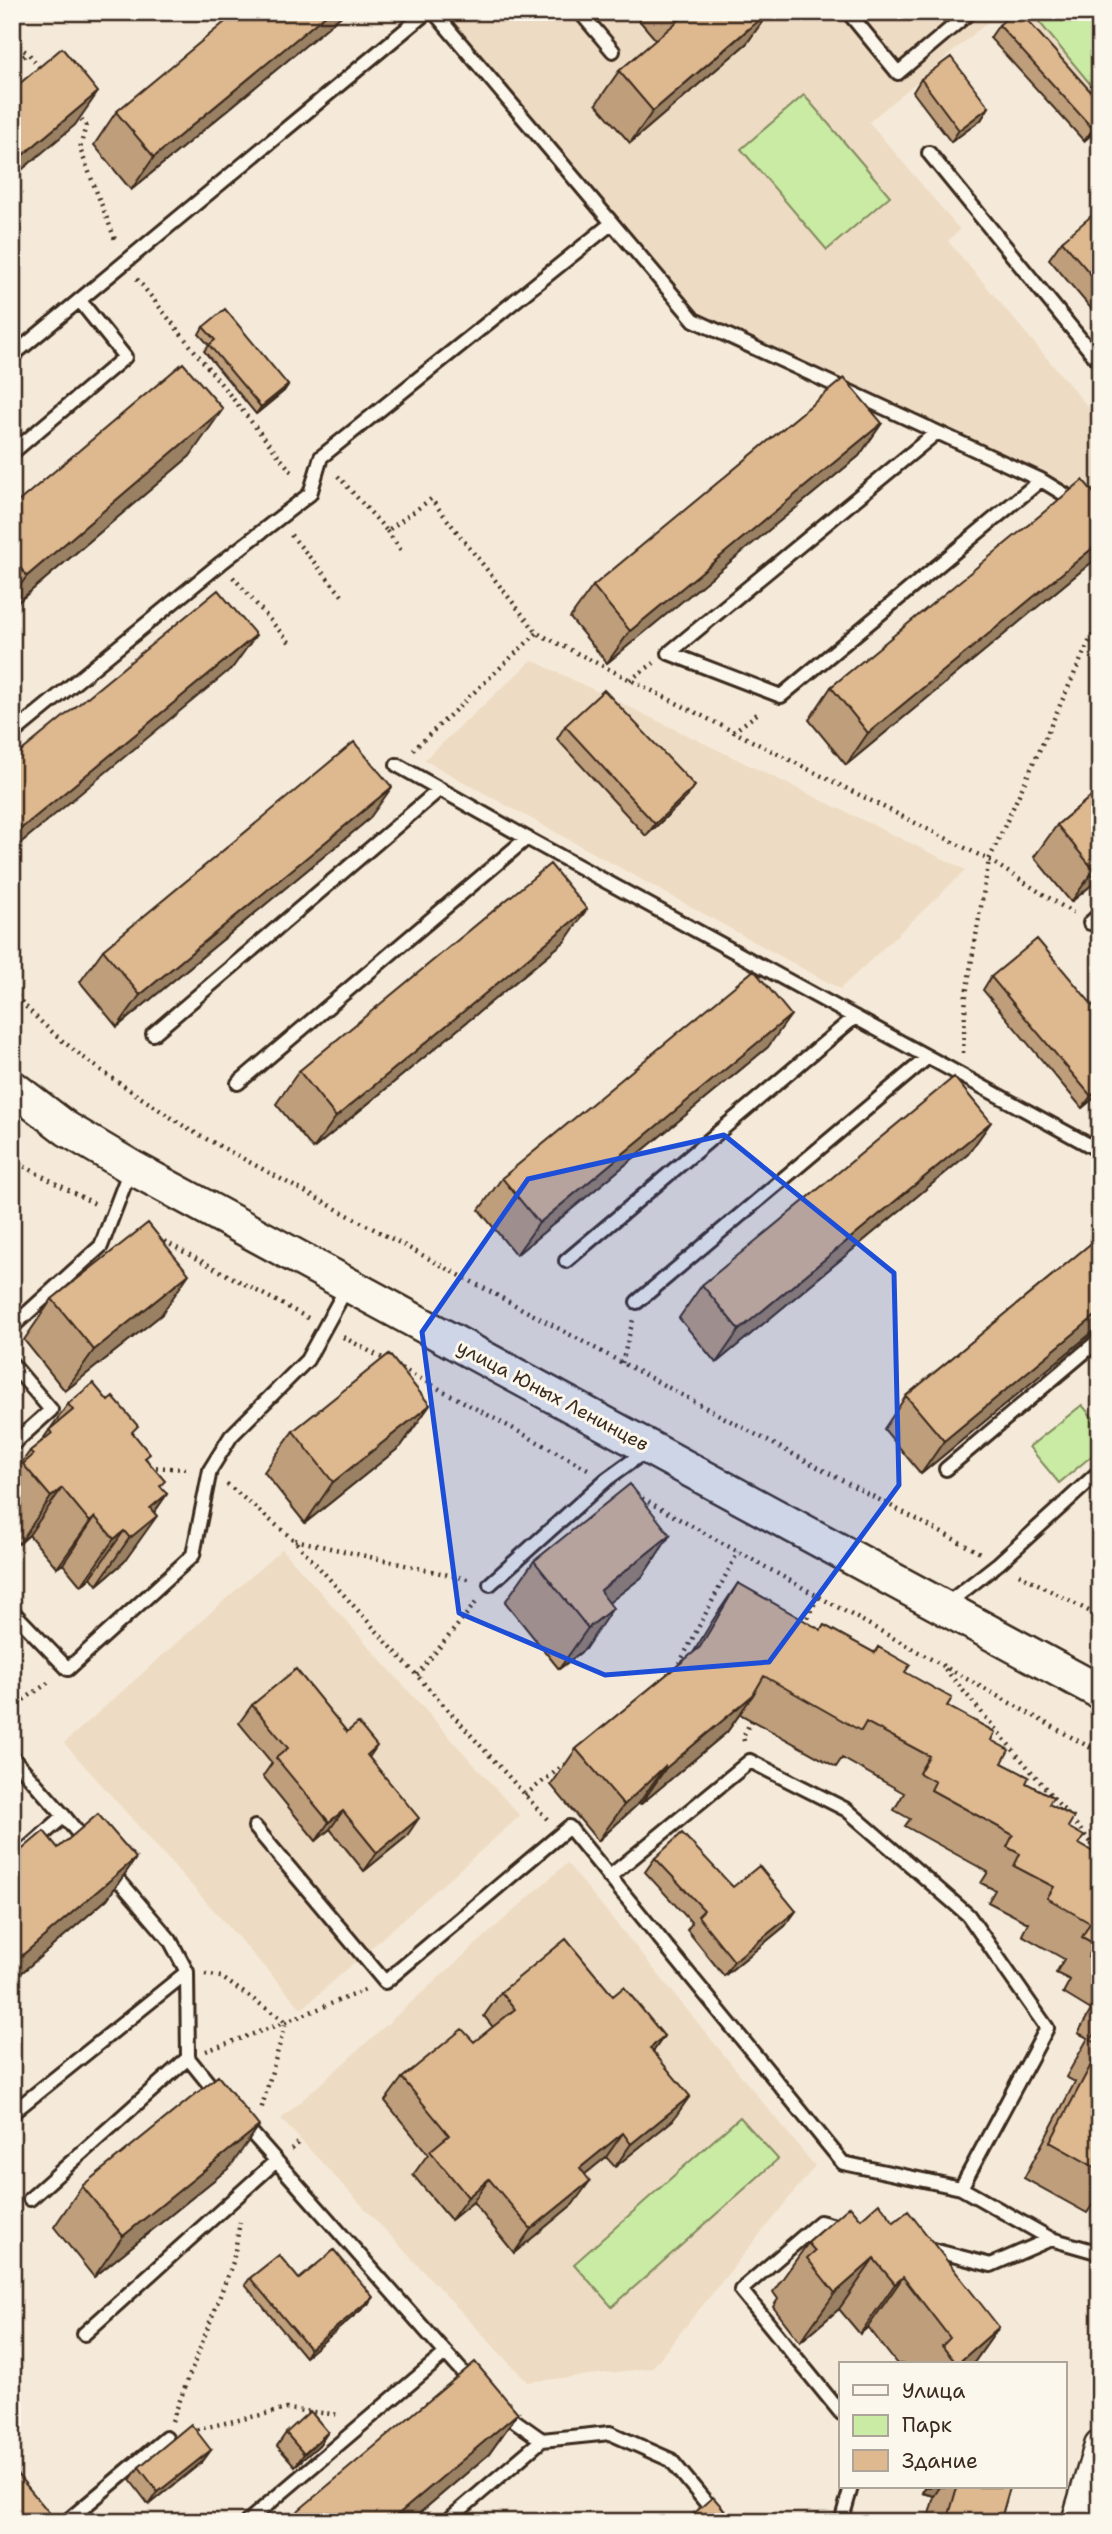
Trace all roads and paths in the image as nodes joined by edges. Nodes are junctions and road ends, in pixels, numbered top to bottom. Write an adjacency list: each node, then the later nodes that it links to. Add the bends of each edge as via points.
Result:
1 (427, 12): 14 (lane)
2 (434, 12): 13 (lane)
3 (580, 12): 7 (lane)
4 (848, 12): 5 (lane, via 898,73)
5 (970, 12)
6 (12, 43): 8 (path)
7 (613, 51)
8 (28, 53): 9 (path); 10 (path)
9 (12, 65)
10 (45, 73)
11 (69, 104): 14 (path, via 86,125 80,149)
12 (929, 153): 17 (lane)
13 (612, 223): 18 (lane, via 694,320); 20 (lane)
14 (125, 264): 15 (lane); 22 (path)
15 (80, 301): 16 (lane); 19 (lane, via 125,357)
16 (12, 356)
17 (1100, 363)
18 (937, 432): 21 (lane); 32 (lane)
19 (12, 453)
20 (321, 457): 22 (lane); 25 (path)
21 (1041, 480): 23 (lane); 34 (lane)
22 (310, 494): 24 (lane)
23 (1100, 516)
24 (277, 518): 27 (lane); 28 (path)
25 (387, 531): 26 (path); 30 (path, via 431,499)
26 (403, 553)
27 (221, 563): 31 (path); 36 (lane)
28 (345, 599)
29 (1100, 618): 40 (path)
30 (537, 634): 33 (path); 37 (path)
31 (290, 643)
32 (669, 653): 33 (path); 34 (lane)
33 (630, 680): 35 (path)
34 (781, 696): 35 (path)
35 (733, 732): 40 (path)
36 (12, 734)
37 (397, 765): 38 (lane)
38 (440, 789): 39 (lane); 44 (lane)
39 (527, 838): 43 (lane); 47 (lane)
40 (989, 860): 41 (path); 46 (path, via 966,993)
41 (1095, 919)
42 (12, 991): 59 (path, via 30,1013 104,1072 188,1129)
43 (855, 1017): 45 (lane); 53 (lane)
44 (153, 1034)
45 (928, 1057): 46 (lane); 55 (lane)
46 (962, 1075): 49 (lane)
47 (238, 1083)
48 (12, 1087): 51 (main road, улица Юных Ленинцев, via 67,1129)
49 (1100, 1150)
50 (12, 1160): 52 (path)
51 (131, 1167): 52 (lane); 54 (main road, улица Юных Ленинцев)
52 (112, 1213): 56 (lane, via 101,1246); 57 (path)
53 (566, 1261)
54 (349, 1284): 57 (lane); 62 (main road, улица Юных Ленинцев)
55 (637, 1302): 59 (path)
56 (12, 1327)
57 (325, 1327): 65 (lane, via 307,1360 231,1436); 67 (path)
58 (1100, 1339): 64 (lane)
59 (622, 1363): 70 (path)
60 (12, 1364): 61 (lane, via 51,1410)
61 (12, 1445)
62 (650, 1448): 67 (lane); 73 (main road, улица Юных Ленинцев)
63 (146, 1466): 65 (path)
64 (947, 1469)
65 (210, 1470): 68 (path); 78 (lane, via 193,1555)
66 (1100, 1471): 70 (lane)
67 (607, 1479): 69 (path); 71 (lane)
68 (294, 1540): 71 (path); 79 (path)
69 (738, 1552): 72 (path); 80 (path)
70 (999, 1563): 73 (lane); 75 (path)
71 (491, 1584): 79 (path)
72 (818, 1597): 76 (path); 77 (path)
73 (943, 1607): 81 (main road, улица Юных Ленинцев)
74 (12, 1611): 78 (lane)
75 (1100, 1617)
76 (799, 1632)
77 (943, 1666): 84 (path); 92 (path)
78 (68, 1669): 82 (path)
79 (417, 1675): 88 (path)
80 (670, 1681)
81 (1100, 1692)
82 (12, 1708)
83 (755, 1713): 87 (path, via 743,1736)
84 (1100, 1753)
85 (577, 1754): 88 (path)
86 (12, 1757): 89 (lane)
87 (750, 1761): 94 (lane); 103 (lane, via 847,1810 968,1915 1047,2028)
88 (526, 1795): 91 (path)
89 (64, 1816): 93 (lane); 95 (lane, via 170,1940)
90 (255, 1827): 96 (lane)
91 (561, 1834): 94 (lane, via 569,1827); 96 (lane)
92 (1100, 1853)
93 (12, 1862)
94 (609, 1877): 103 (lane, via 843,2163)
95 (187, 1972): 97 (path, via 221,1976); 98 (lane); 99 (lane)
96 (385, 1982): 97 (path)
97 (286, 2022): 98 (path); 100 (path)
98 (188, 2058): 100 (lane); 104 (lane)
99 (12, 2113)
100 (254, 2136): 101 (lane)
101 (276, 2161): 102 (lane); 110 (lane)
102 (246, 2188): 109 (lane); 113 (path, via 233,2262)
103 (961, 2188): 106 (lane)
104 (30, 2200)
105 (859, 2232): 111 (lane, via 820,2222 741,2290)
106 (1051, 2239): 107 (lane, via 991,2264); 108 (lane)
107 (912, 2245)
108 (1100, 2253)
109 (84, 2334)
110 (446, 2353): 112 (lane); 114 (lane, via 486,2398)
111 (839, 2411)
112 (368, 2419): 113 (path, via 287,2409); 118 (lane)
113 (166, 2438): 117 (lane)
114 (542, 2440): 119 (lane); 120 (lane, via 610,2433 671,2460)
115 (1100, 2446): 122 (street)
116 (851, 2488): 121 (lane)
117 (66, 2522)
118 (247, 2522)
119 (446, 2522)
120 (722, 2522)
121 (841, 2522)
122 (1077, 2522)

